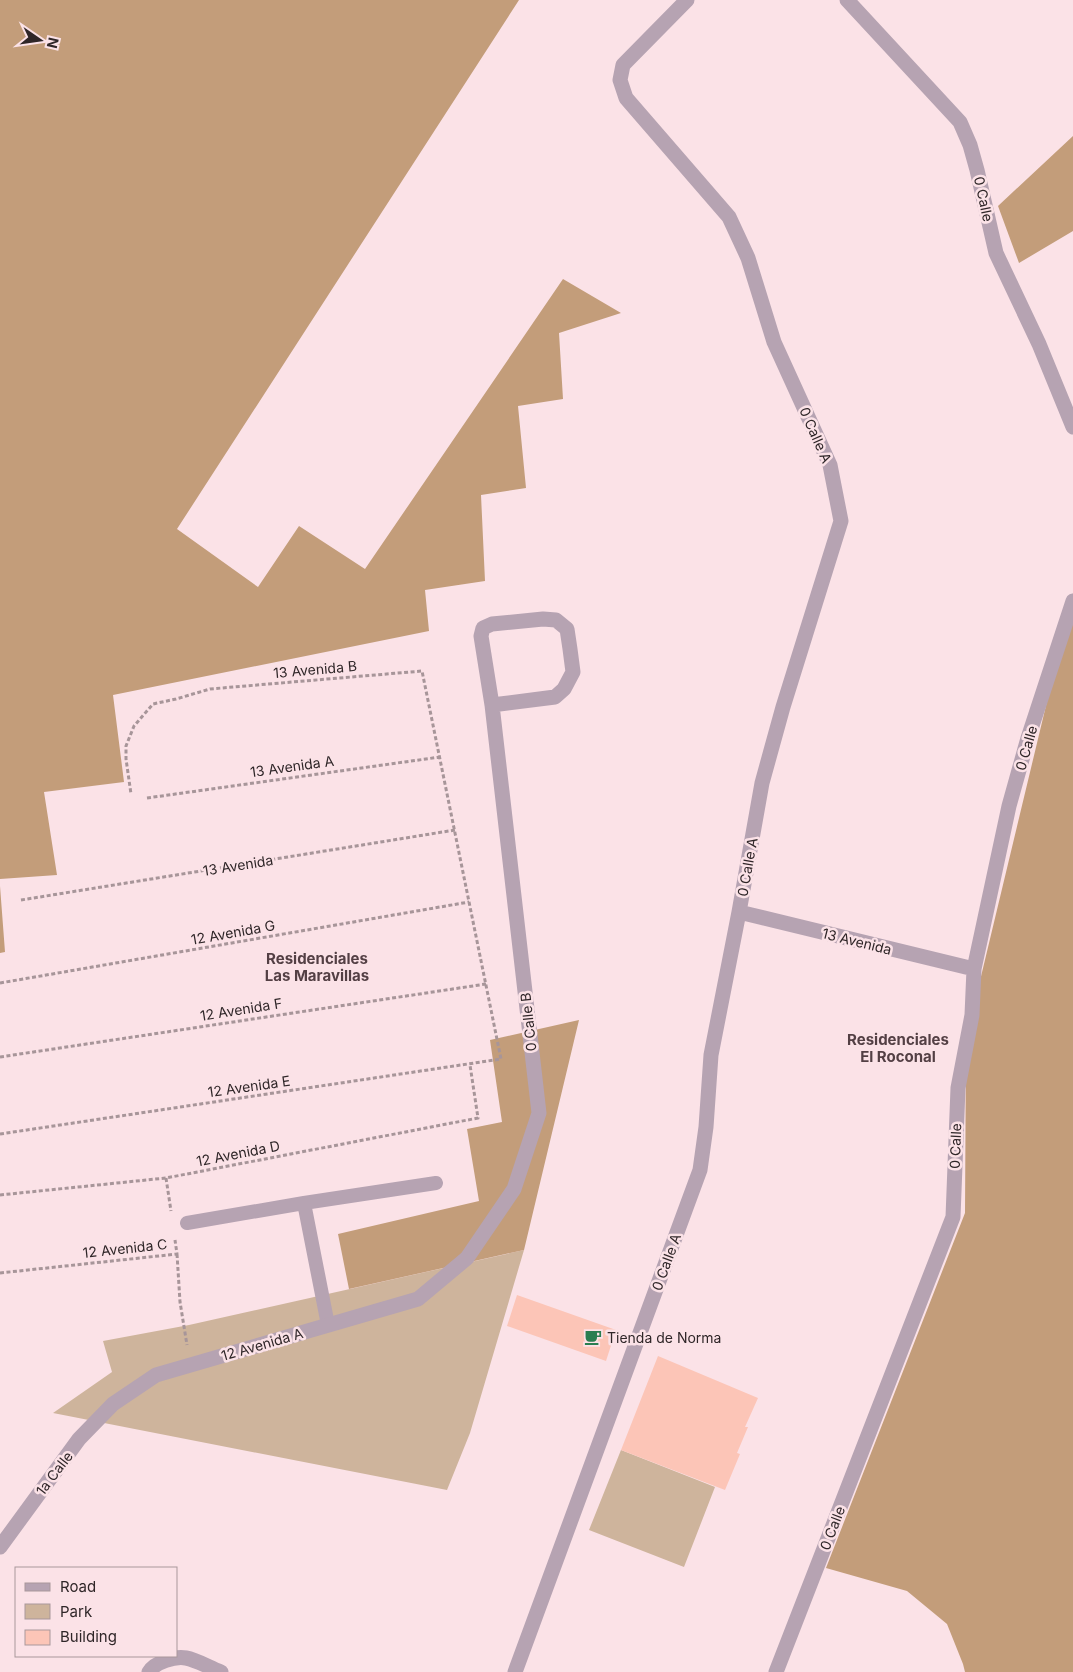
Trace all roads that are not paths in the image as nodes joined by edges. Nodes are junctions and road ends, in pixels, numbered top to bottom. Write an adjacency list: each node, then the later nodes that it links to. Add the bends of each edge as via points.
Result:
1 (687, 0): 6 (street, 0 Calle A, via 623,65 620,80 626,98 729,218 748,258 774,342 830,465 841,521 762,783)
2 (848, 0): 3 (street, 0 Calle, via 960,122 975,161 996,254 1039,344)
3 (1073, 427)
4 (1073, 601): 7 (street, 0 Calle, via 1009,806)
5 (492, 705): 5 (street, 0 Calle B, via 555,697 564,689 572,672 567,629 556,620 543,619 492,624 483,628 481,636); 11 (street, 0 Calle B, via 539,1113 514,1189 467,1258)
6 (739, 912): 7 (street, 13 Avenida); 17 (street, 0 Calle A, via 711,1055 700,1170)
7 (974, 969): 18 (street, 0 Calle, via 972,1015 958,1088 953,1217)
8 (436, 1184): 9 (lane)
9 (304, 1203): 10 (lane); 12 (lane)
10 (187, 1223)
11 (418, 1299): 12 (street, 12 Avenida A)
12 (328, 1325): 13 (street, 12 Avenida A, via 156,1375)
13 (114, 1404): 14 (street, 1a Calle, via 79,1439)
14 (0, 1547)
15 (150, 1670): 16 (street, via 166,1661 185,1658)
16 (221, 1672)
17 (514, 1672)
18 (776, 1672)

